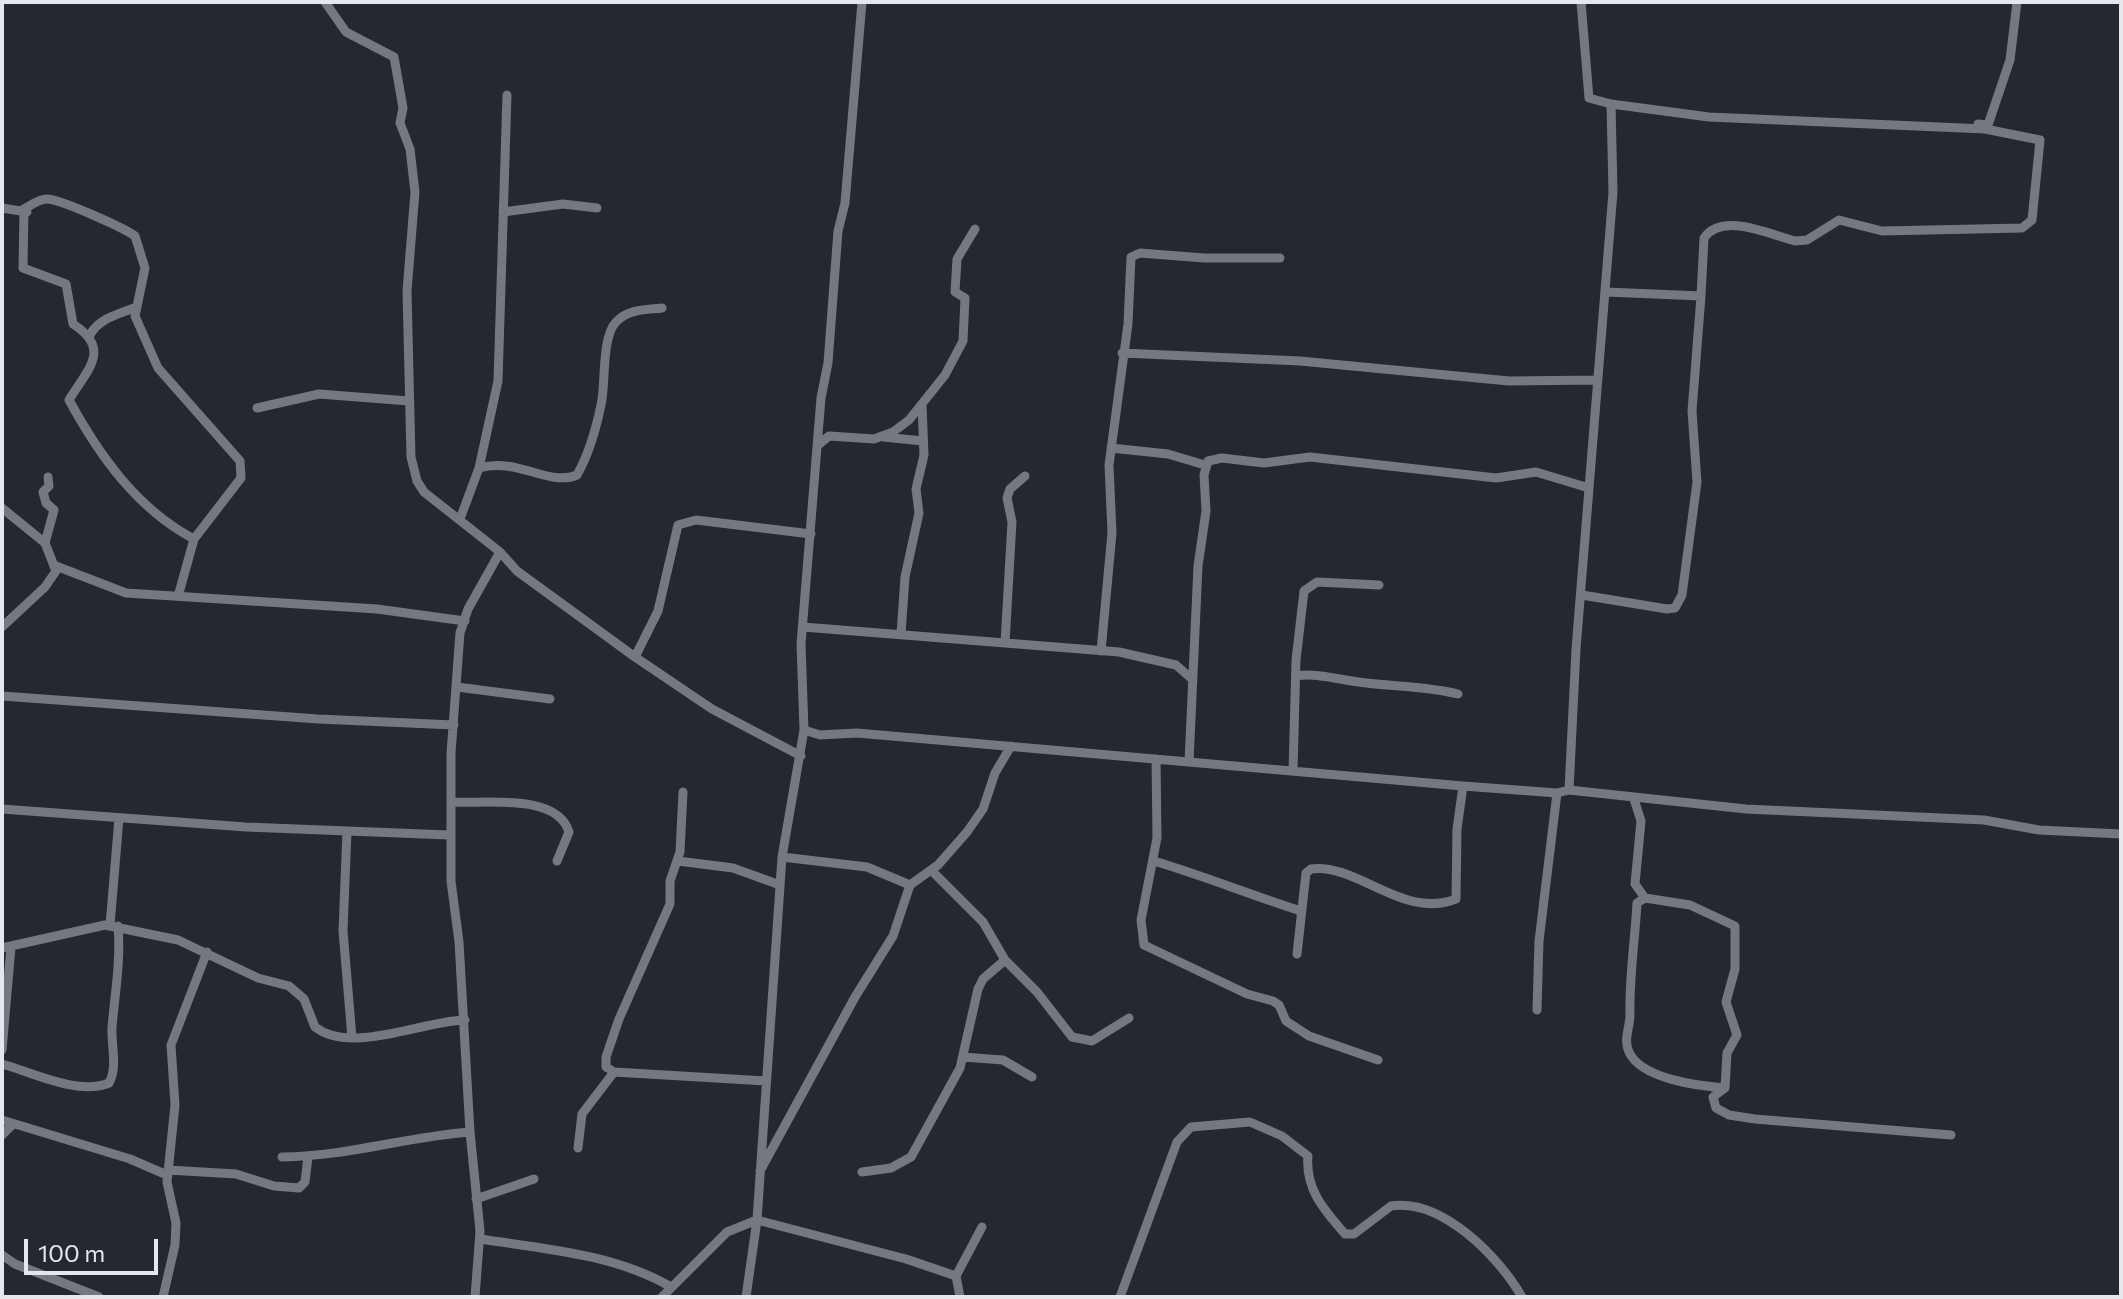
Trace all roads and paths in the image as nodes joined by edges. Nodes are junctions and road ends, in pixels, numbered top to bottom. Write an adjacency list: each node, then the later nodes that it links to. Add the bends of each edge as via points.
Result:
1 (325, 2): 20 (street, via 346,32 394,57 399,75 400,123 410,149 415,192 407,291)
2 (862, 2): 25 (street)
3 (1581, 2): 6 (street, via 1589,98)
4 (2017, 2): 6 (street, via 2010,60 1988,125)
5 (507, 95): 10 (street)
6 (1611, 104): 13 (street, via 1613,192); 14 (street, via 1709,117 1985,129 2040,140 2032,220 2022,228 1882,231 1839,220 1807,240 1795,241 1727,225 1704,238)
7 (2, 208): 9 (street)
8 (597, 208): 10 (street, via 563,204)
9 (27, 212): 15 (street, via 24,209 39,201 57,201 135,236 145,268); 17 (street, via 23,268 66,284 73,324)
10 (503, 212): 28 (street, via 498,381)
11 (975, 229): 21 (street, via 957,259 955,292 965,298 963,341)
12 (1280, 258): 18 (street, via 1135,254)
13 (1606, 292): 14 (street); 19 (street)
14 (1701, 296): 41 (street, via 1692,411 1697,482 1680,602 1667,609)
15 (134, 308): 17 (street, via 105,320); 35 (street, via 163,378 240,461 241,478)
16 (662, 308): 28 (street, via 627,314 612,327 602,403 577,475 551,477 501,463)
17 (90, 335): 35 (street, via 93,361 69,400 104,458 145,507)
18 (1122, 353): 19 (street, via 1300,361 1509,381); 26 (street)
19 (1598, 380): 31 (street)
20 (409, 401): 22 (street, via 319,394); 33 (street, via 417,481)
21 (922, 405): 23 (street); 24 (street)
22 (257, 408)
23 (883, 437): 24 (street); 25 (street, via 829,436)
24 (923, 441): 45 (street)
25 (817, 446): 34 (street)
26 (1111, 448): 27 (street, via 1168,454); 47 (street, via 1112,533)
27 (1205, 465): 31 (street, via 1222,458 1264,463 1310,457 1496,478 1536,472); 48 (street)
28 (479, 468): 33 (street)
29 (1025, 476): 46 (street, via 1007,498 1012,522)
30 (48, 477): 36 (street, via 43,492 54,510)
31 (1589, 488): 41 (street)
32 (2, 508): 36 (street)
33 (460, 519): 37 (street)
34 (811, 534): 44 (street); 49 (street, via 696,520 678,525 658,611)
35 (194, 539): 40 (street)
36 (45, 543): 38 (street)
37 (500, 552): 42 (street); 49 (street, via 517,571)
38 (56, 566): 40 (street, via 126,593); 43 (street, via 54,577)
39 (1379, 585): 51 (street, via 1317,582 1307,588)
40 (179, 593): 42 (street)
41 (1582, 595): 66 (street)
42 (465, 621): 53 (street)
43 (2, 627)
44 (803, 627): 45 (street); 58 (street)
45 (901, 634): 46 (street)
46 (1005, 643): 47 (street)
47 (1101, 651): 50 (street)
48 (1195, 656): 50 (street); 52 (street)
49 (635, 657): 61 (street, via 712,709)
50 (1176, 665): 52 (street)
51 (1296, 676): 54 (street); 64 (street)
52 (1193, 680): 63 (street)
53 (457, 687): 56 (street); 57 (street)
54 (1458, 694)
55 (2, 696): 57 (street)
56 (550, 699)
57 (454, 725): 70 (street)
58 (804, 730): 59 (street); 61 (street)
59 (820, 735): 60 (street, via 857,733); 61 (street)
60 (1011, 746): 62 (street); 80 (street, via 983,809 950,854)
61 (801, 751): 76 (street)
62 (1156, 759): 63 (street); 79 (street)
63 (1189, 762): 64 (street)
64 (1293, 771): 65 (street)
65 (1463, 786): 68 (street); 84 (street, via 1456,899 1405,899 1321,868 1306,873)
66 (1569, 790): 68 (street); 69 (street)
67 (683, 792): 78 (street)
68 (1557, 793): 90 (street, via 1539,941)
69 (1634, 799): 74 (street, via 1984,820 2039,830); 83 (street, via 1641,821 1635,884)
70 (453, 802): 75 (street); 77 (street, via 554,811 565,819 569,832)
71 (2, 809): 72 (street)
72 (119, 818): 73 (street); 85 (street)
73 (347, 831): 75 (street); 93 (street, via 343,931)
74 (2121, 834)
75 (449, 835): 92 (street)
76 (782, 857): 81 (street); 82 (street, via 867,867)
77 (557, 861)
78 (678, 861): 81 (street, via 733,868); 98 (street, via 668,909 606,1057 606,1067)
79 (1154, 861): 84 (street); 96 (street, via 1141,920 1144,945 1273,1001 1290,1025 1309,1036)
80 (931, 870): 82 (street); 89 (street, via 983,922)
81 (780, 885): 100 (street)
82 (910, 885): 110 (street, via 893,936)
83 (1645, 898): 101 (street, via 1690,905 1735,926 1735,969 1726,1002 1737,1035 1727,1053); 101 (street, via 1637,903 1627,1050 1657,1074)
84 (1301, 911): 88 (street)
85 (114, 926): 86 (street); 87 (street); 97 (street, via 121,959 109,1083 73,1084)
86 (7, 948): 94 (street)
87 (207, 952): 93 (street, via 251,975 289,986 304,999 315,1027 336,1038); 111 (street, via 171,1045 175,1105)
88 (1297, 954)
89 (1005, 960): 91 (street, via 1072,1037 1092,1041); 95 (street, via 978,989)
90 (1537, 1010)
91 (1129, 1018)
92 (465, 1020): 93 (street); 104 (street)
93 (352, 1038)
94 (2, 1050)
95 (963, 1057): 99 (street, via 1003,1060); 112 (street, via 911,1157 891,1168)
96 (1378, 1060)
97 (2, 1064)
98 (614, 1072): 100 (street); 107 (street, via 582,1114)
99 (1032, 1077)
100 (766, 1081): 110 (street)
101 (1725, 1088): 106 (street, via 1713,1103 1729,1115)
102 (2, 1120): 103 (street)
103 (13, 1124): 105 (street); 111 (street)
104 (470, 1132): 109 (street); 114 (street)
105 (2, 1135)
106 (1951, 1135)
107 (578, 1148)
108 (282, 1157): 109 (street)
109 (308, 1157): 111 (street, via 305,1182 299,1188 236,1174)
110 (760, 1171): 115 (street)
111 (168, 1172): 122 (street, via 175,1245)
112 (862, 1172)
113 (534, 1179): 114 (street)
114 (476, 1199): 117 (street)
115 (757, 1220): 119 (street); 120 (street, via 727,1232); 125 (street)
116 (982, 1227): 119 (street)
117 (480, 1239): 120 (street, via 600,1260 643,1271); 123 (street)
118 (2, 1255): 121 (street)
119 (956, 1276): 126 (street)
120 (671, 1287): 124 (street)
121 (99, 1297)
122 (163, 1297)
123 (475, 1297)
124 (662, 1297)
125 (746, 1297)
126 (960, 1297)
127 (1120, 1297): 128 (street, via 1177,1142 1191,1127 1238,1122 1265,1127 1302,1149 1317,1203 1345,1234 1354,1234 1391,1206 1418,1207 1480,1243)
128 (1522, 1297)

